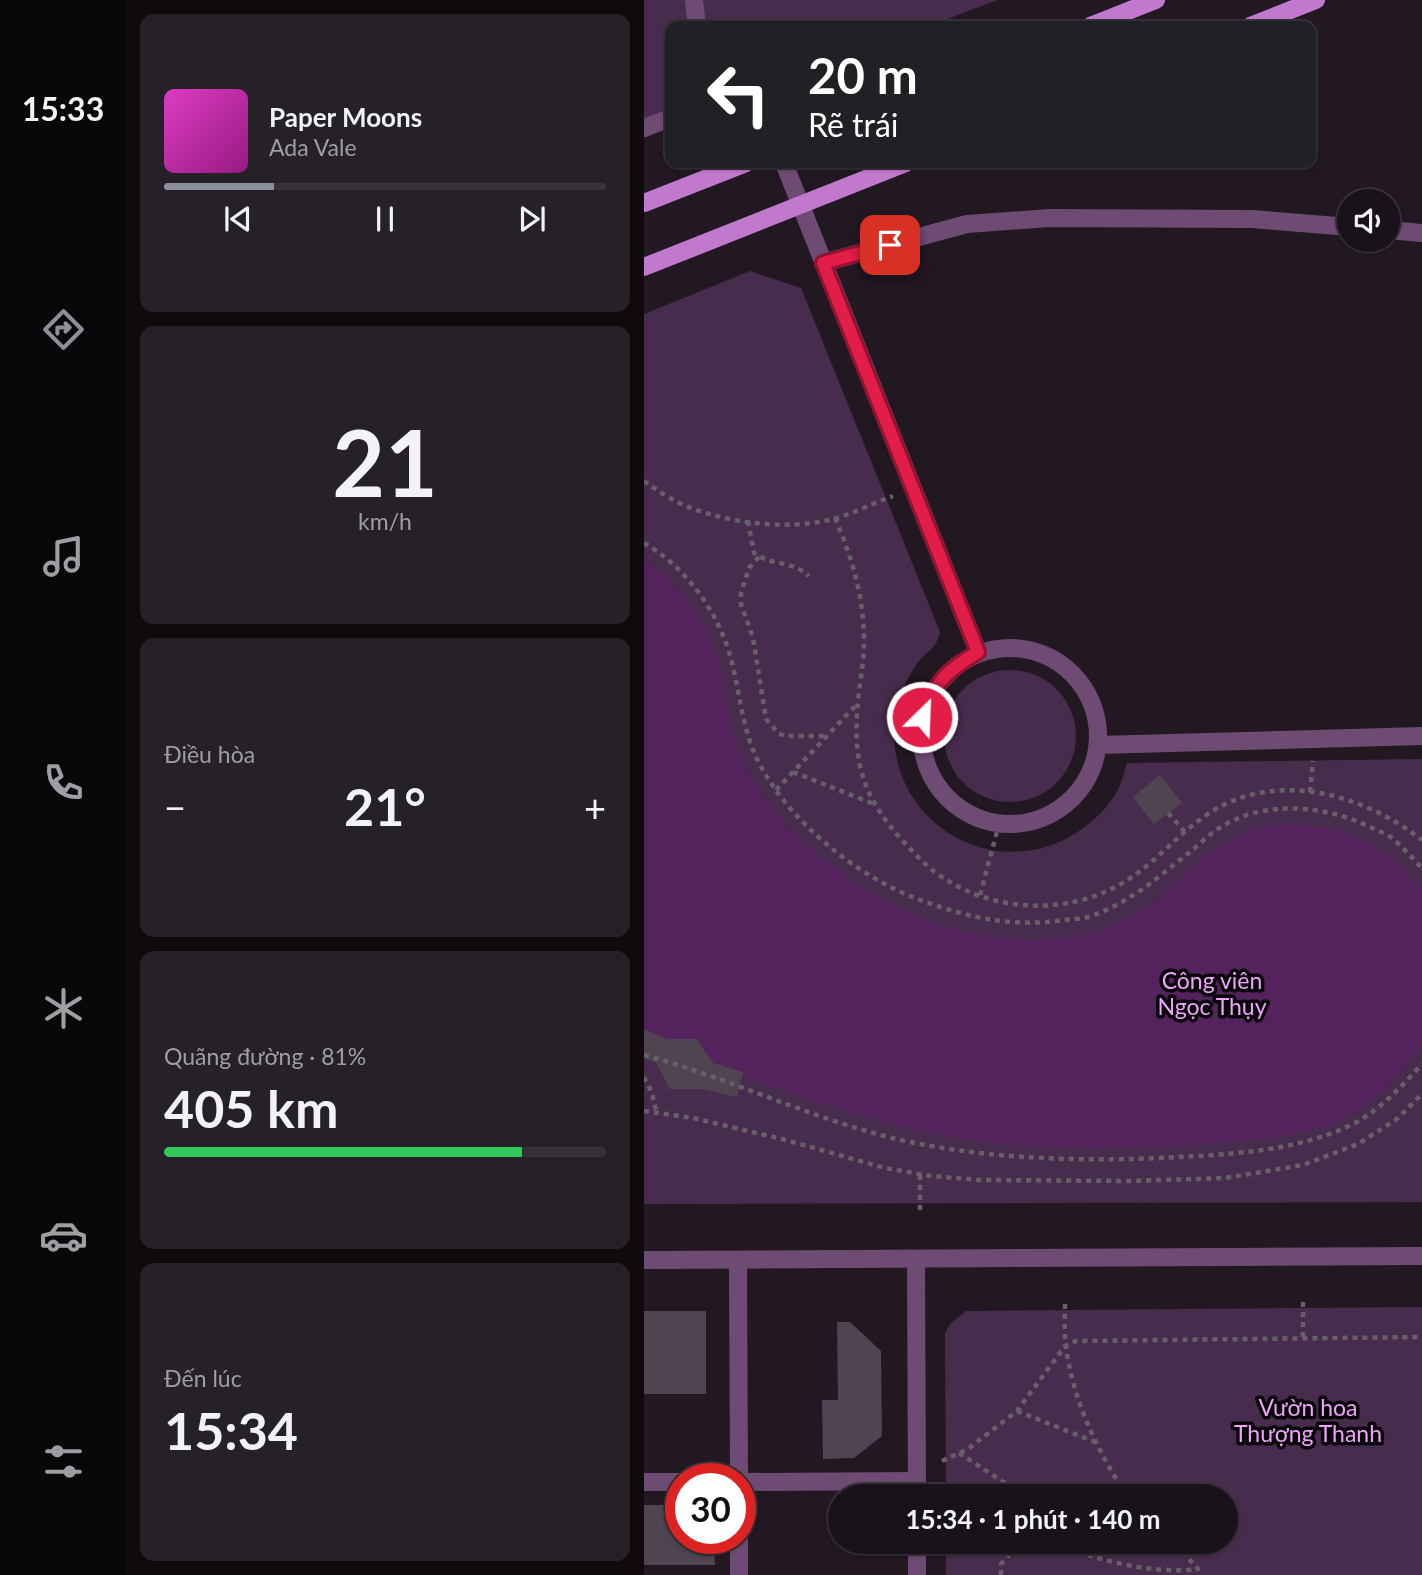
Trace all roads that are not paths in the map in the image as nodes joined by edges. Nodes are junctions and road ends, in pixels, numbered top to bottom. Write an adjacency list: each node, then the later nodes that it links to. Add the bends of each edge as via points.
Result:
1 (694, 0): 4 (street)
2 (1156, 0): 5 (main road)
3 (1316, 0): 6 (main road)
4 (696, 21)
5 (1103, 21)
6 (1263, 21)
7 (665, 120): 8 (street)
8 (644, 128)
9 (733, 168): 12 (main road)
10 (786, 168): 13 (street)
11 (893, 168): 13 (main road)
12 (644, 203)
13 (800, 204): 17 (street); 18 (main road)
14 (1337, 226): 17 (street, via 1252,219 1050,218 967,223)
15 (1400, 231): 16 (street)
16 (1422, 233)
17 (823, 263): 19 (street)
18 (644, 267)
19 (978, 652): 21 (street, via 1007,646 1037,651 1063,664 1083,685 1096,711); 21 (street, via 952,667 933,690 922,717 921,747 929,775 947,799 971,816 999,824 1028,822 1056,812 1078,793 1093,768)
20 (1422, 736): 21 (street)
21 (1098, 745)
22 (1422, 1256): 24 (street)
23 (738, 1259): 24 (street); 25 (street); 26 (street)
24 (916, 1259): 31 (street)
25 (644, 1260)
26 (740, 1463)
27 (756, 1481): 30 (street)
28 (644, 1482): 29 (street)
29 (665, 1482)
30 (828, 1484)
31 (917, 1484)
32 (739, 1554): 34 (street)
33 (917, 1554): 35 (street)
34 (740, 1575)
35 (917, 1575)

